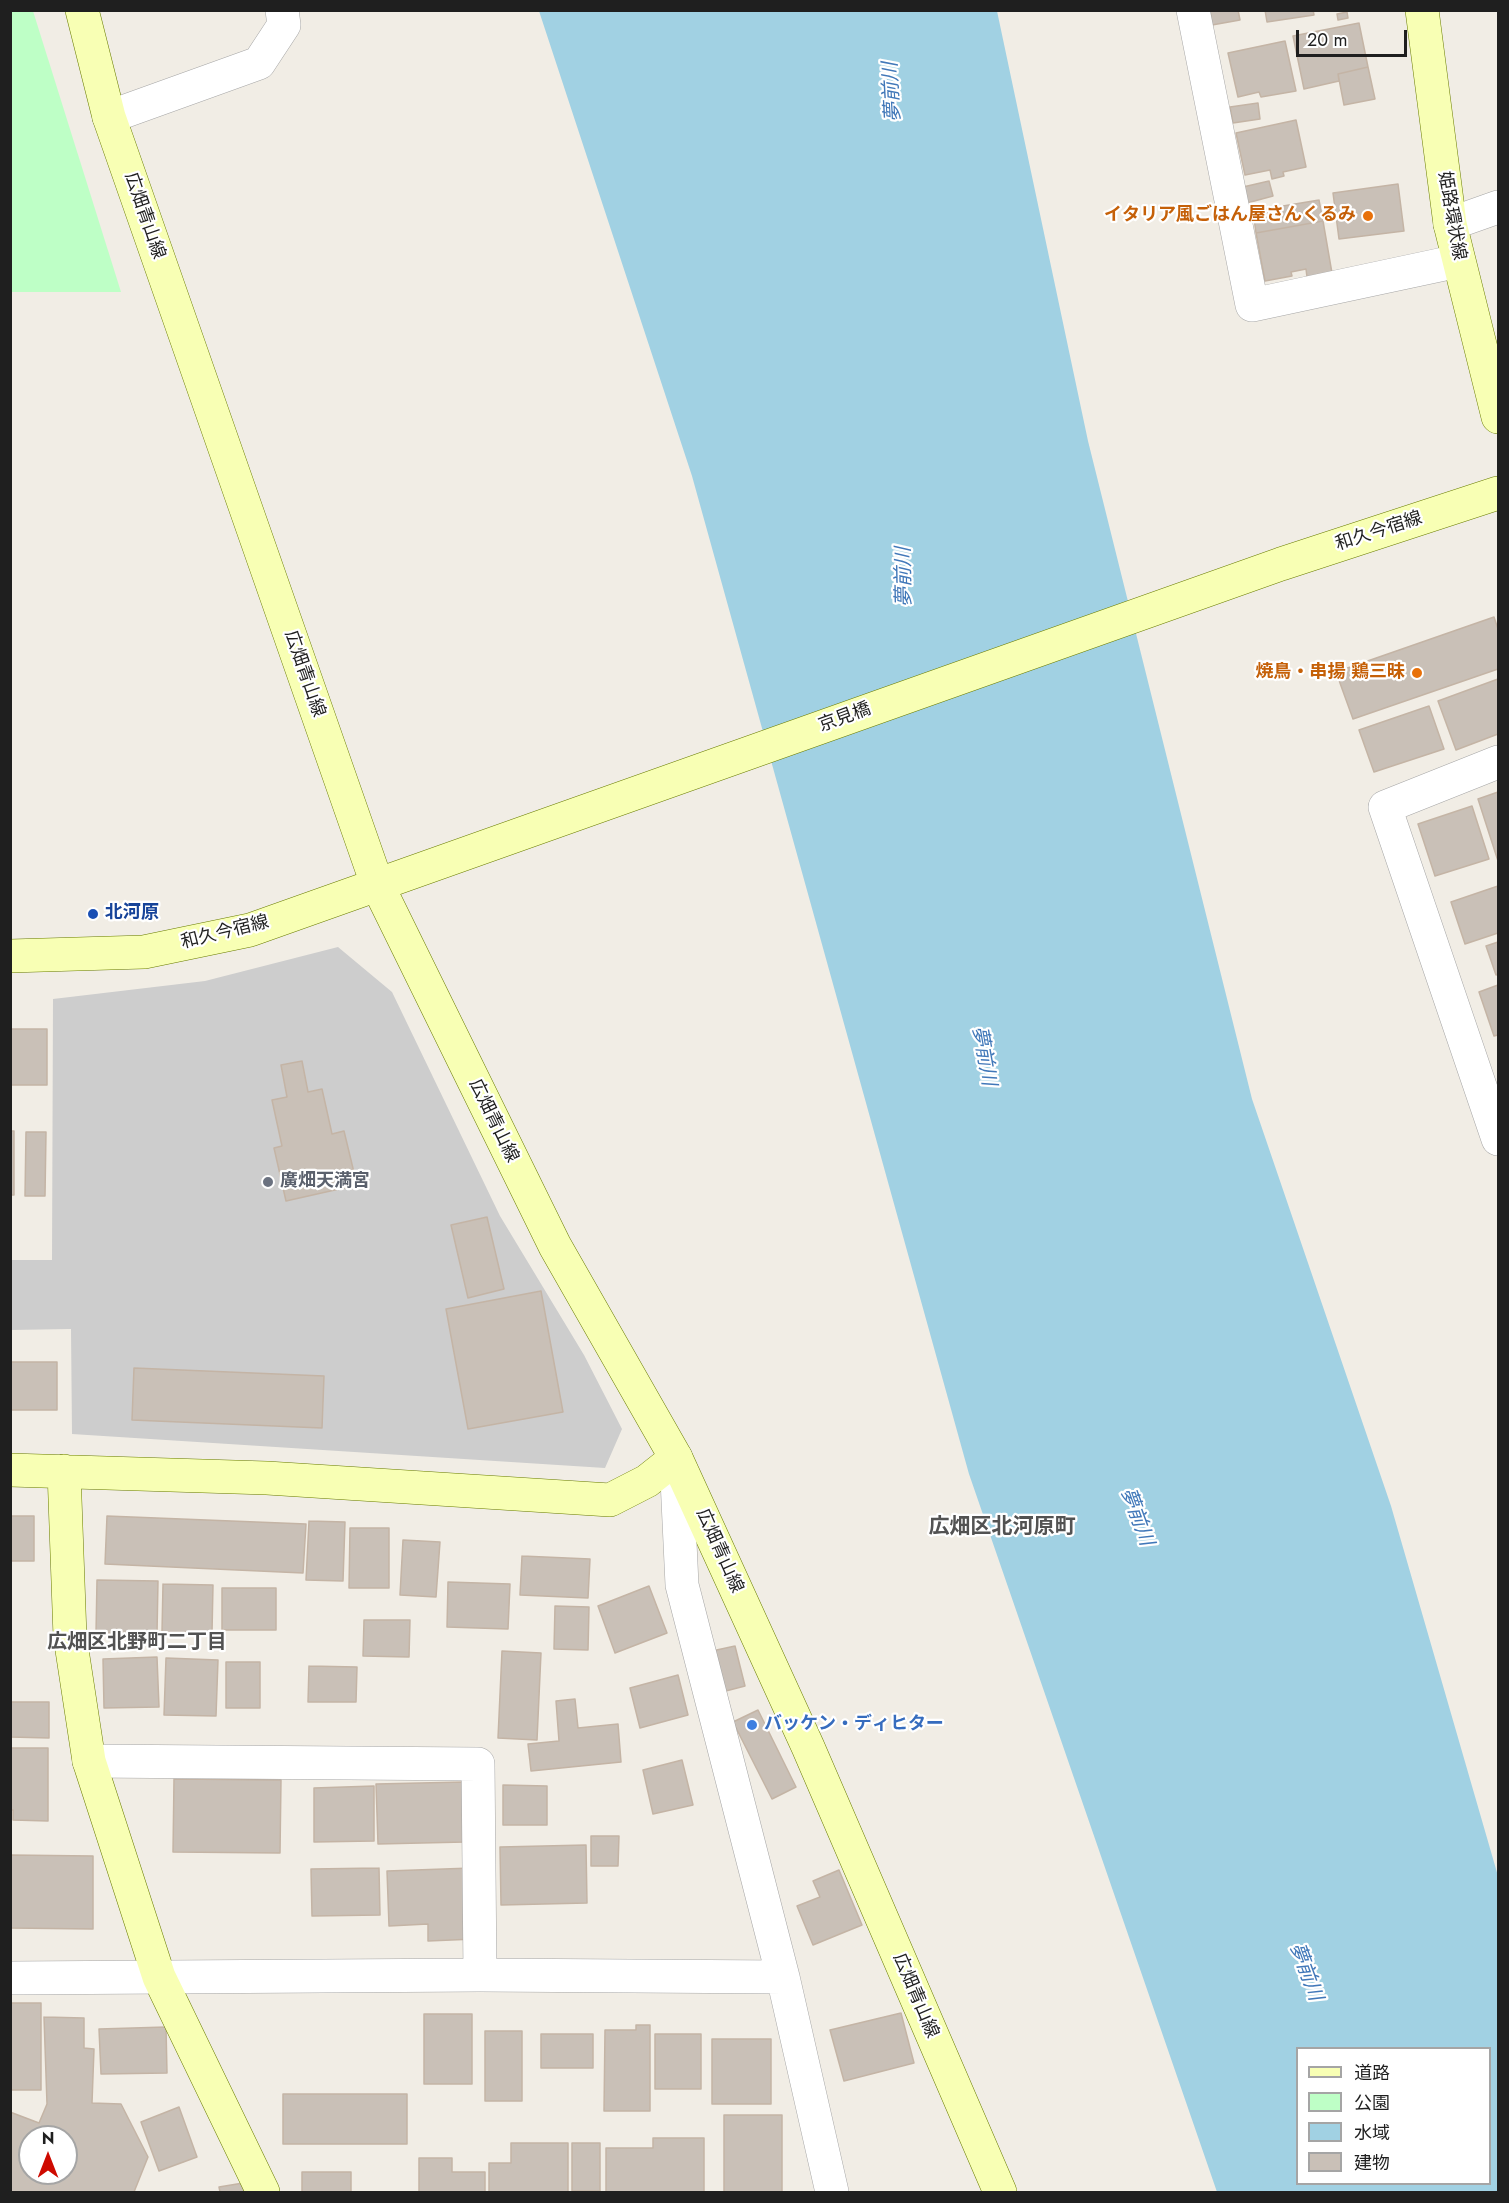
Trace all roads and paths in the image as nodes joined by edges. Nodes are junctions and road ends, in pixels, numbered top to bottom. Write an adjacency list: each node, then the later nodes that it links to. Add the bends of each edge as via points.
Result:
1 (82, 10): 5 (main road, 広畑青山線)
2 (282, 10): 5 (street, via 284,25 259,63)
3 (1194, 10): 8 (street, via 1252,304)
4 (1422, 10): 7 (main road, 姫路環状線)
5 (109, 117): 14 (main road, 広畑青山線)
6 (1498, 207): 7 (street)
7 (1450, 224): 8 (main road, 姫路環状線)
8 (1458, 261): 9 (main road, 姫路環状線)
9 (1498, 417)
10 (1498, 494): 11 (main road, 和久今宿線)
11 (1260, 571): 13 (main road, 京見橋)
12 (1498, 762): 16 (street, via 1385,807)
13 (430, 866): 14 (main road, 和久今宿線)
14 (377, 884): 15 (main road, 和久今宿線, via 250,930 144,952); 17 (main road, 広畑青山線, via 555,1246)
15 (10, 956)
16 (1498, 1139)
17 (676, 1458): 19 (main road, via 647,1481 610,1500 267,1478); 23 (street, via 682,1585); 27 (main road, 広畑青山線, via 812,1758)
18 (10, 1470): 19 (main road)
19 (64, 1471): 20 (main road, via 70,1636)
20 (89, 1761): 21 (street, via 478,1764); 22 (main road)
21 (480, 1975): 22 (street); 23 (street)
22 (159, 1977): 24 (street); 25 (main road)
23 (783, 1977): 26 (street)
24 (10, 1978)
25 (262, 2193)
26 (832, 2193)
27 (1000, 2193)

